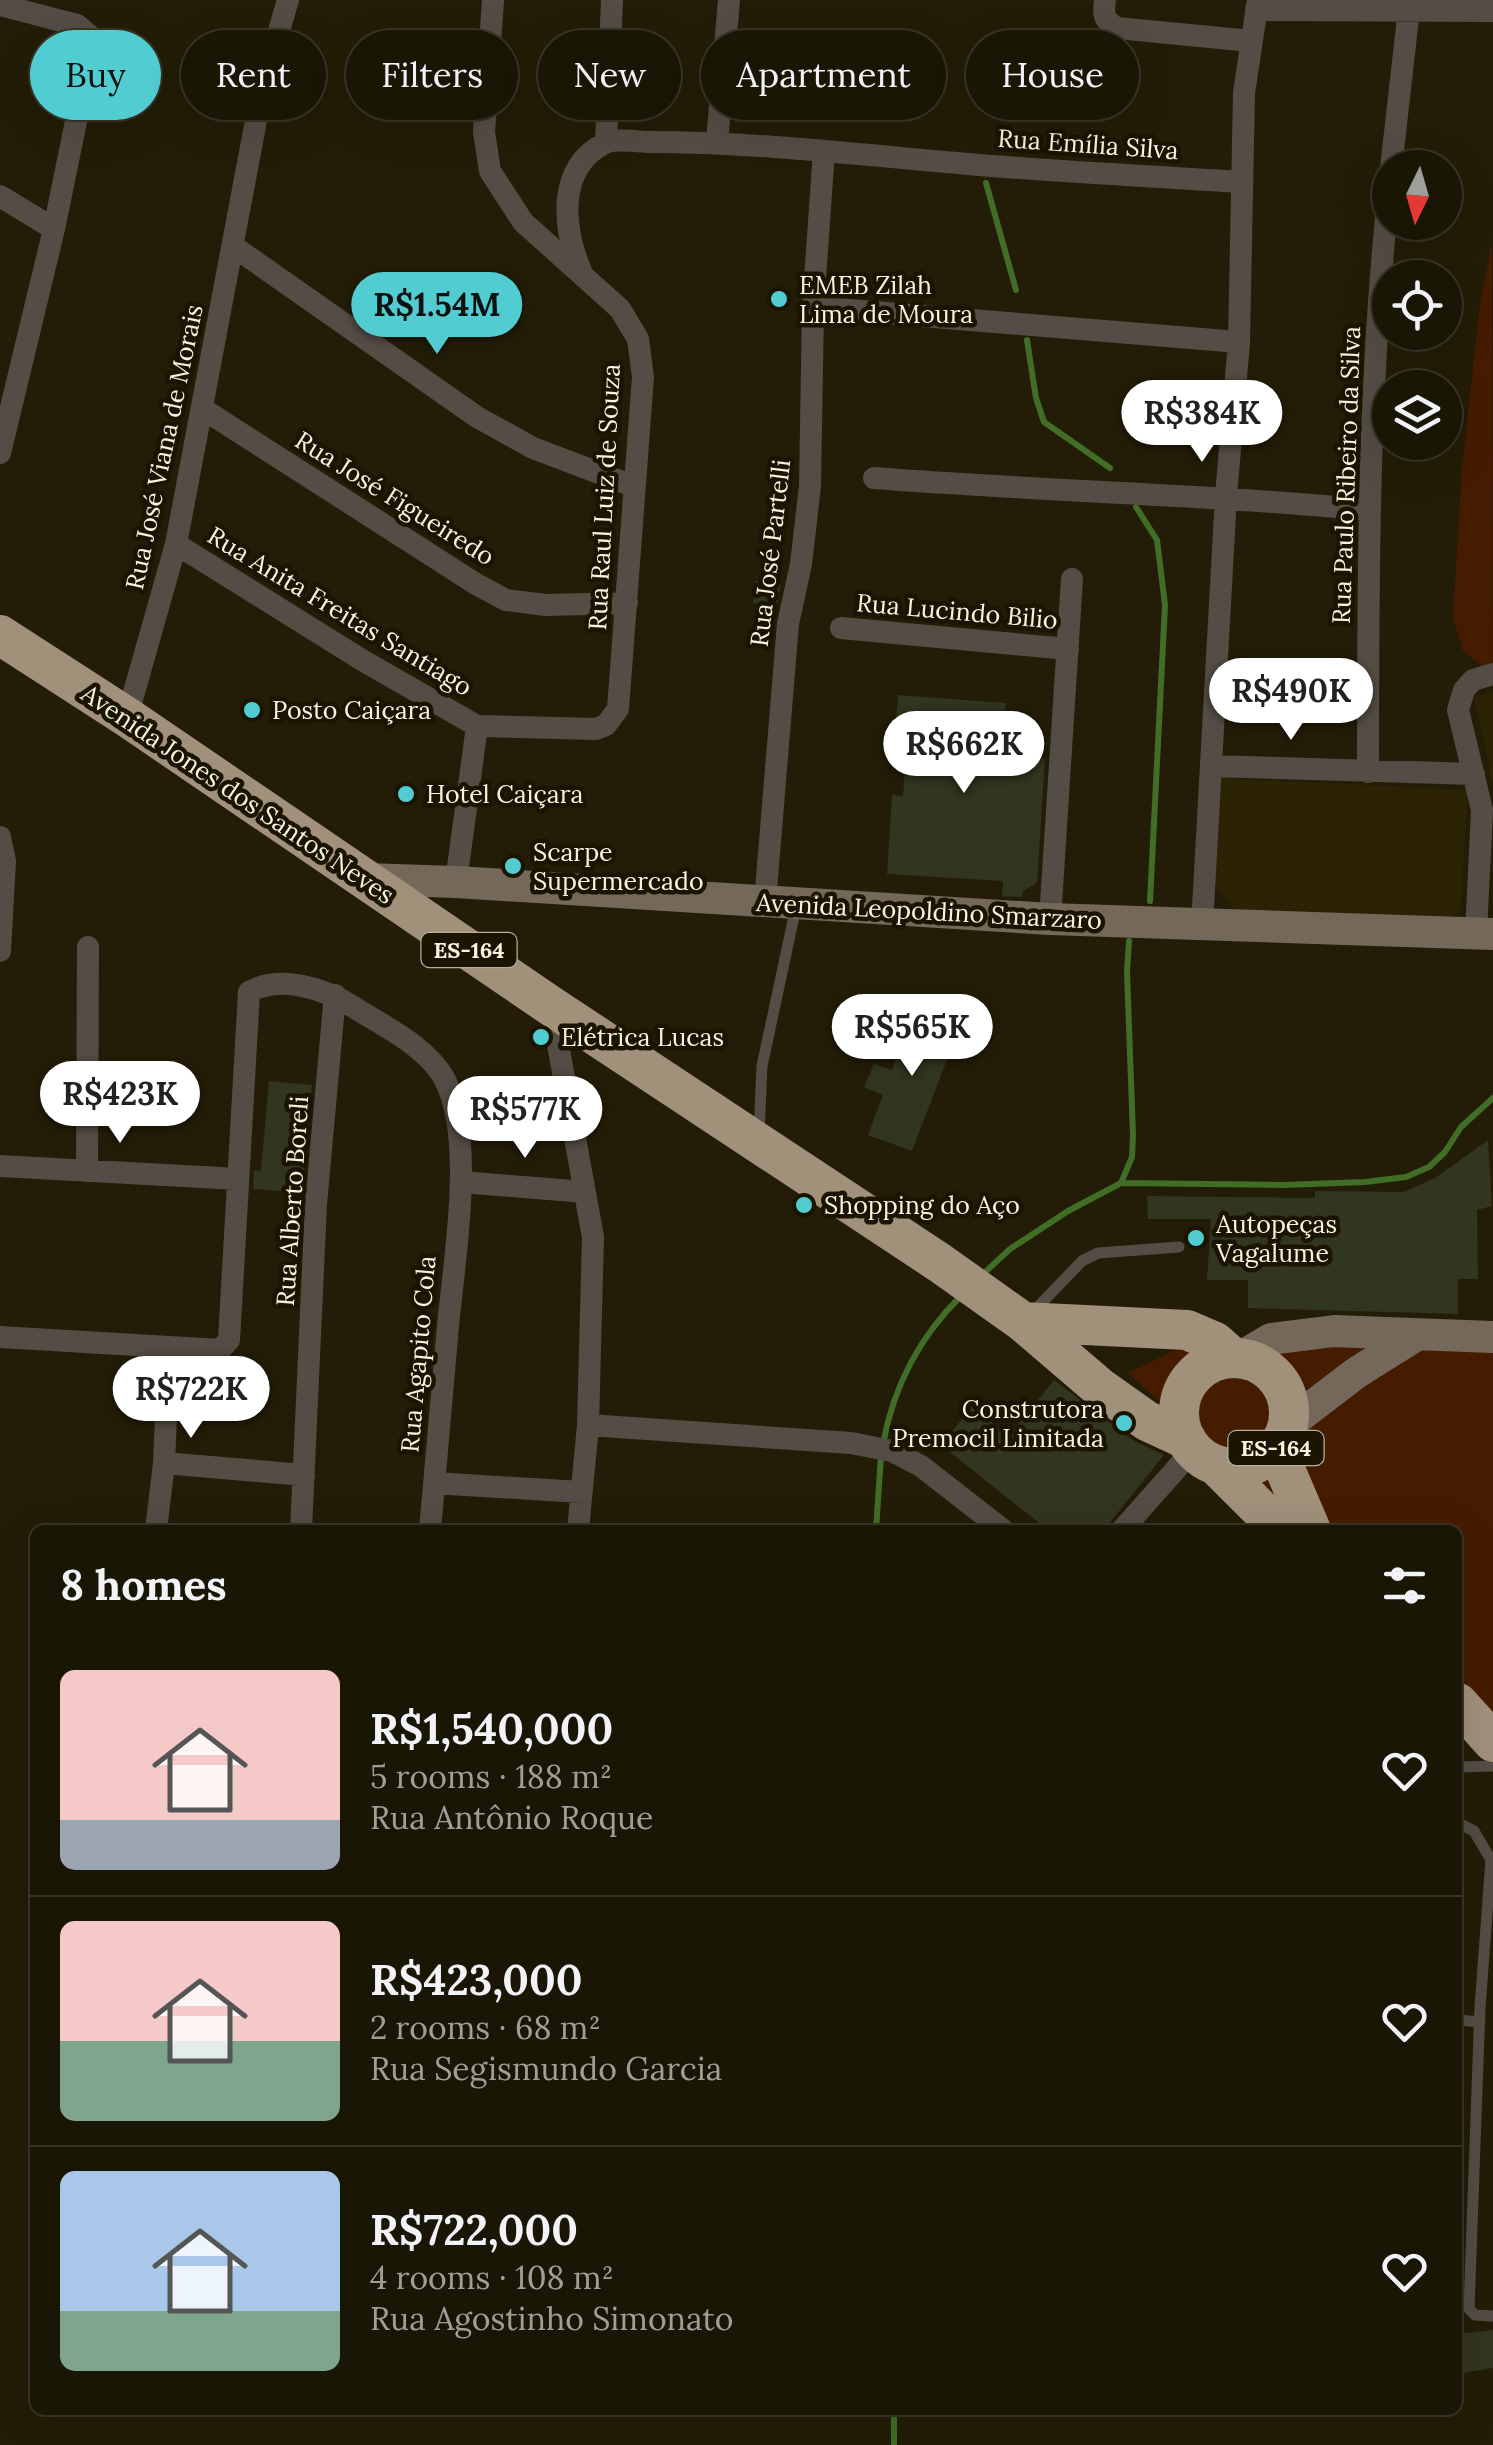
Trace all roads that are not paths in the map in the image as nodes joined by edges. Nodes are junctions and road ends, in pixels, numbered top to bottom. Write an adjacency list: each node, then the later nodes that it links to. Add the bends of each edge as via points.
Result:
1 (288, 0): 19 (street, Rua José Viana de Morais, via 262,89)
2 (493, 0): 20 (street, Rua Raul Luiz de Souza, via 484,132 490,171 523,222)
3 (612, 0): 11 (street)
4 (729, 0): 12 (street)
5 (1106, 0): 10 (street, via 1103,14 1116,28)
6 (0, 5): 17 (street, via 77,25 90,36)
7 (1257, 5): 8 (street); 10 (street)
8 (1409, 10): 9 (street); 13 (street)
9 (1493, 11)
10 (1252, 41): 15 (street)
11 (606, 142): 12 (street, Rua Emília Silva); 20 (street, via 583,160 570,182 571,246)
12 (717, 142): 14 (street, Rua Emília Silva)
13 (1393, 150)
14 (824, 151): 15 (street, Rua Emília Silva); 21 (street, Rua José Partelli)
15 (1241, 182): 22 (street)
16 (0, 196): 17 (street)
17 (54, 229): 23 (street)
18 (1384, 240): 29 (street, Rua Paulo Ribeiro da Silva)
19 (233, 246): 24 (street, Rua José Viana de Morais); 27 (street, via 477,417 533,448)
20 (584, 278): 27 (street, Rua Raul Luiz de Souza, via 620,309 638,339 643,377)
21 (813, 307): 22 (street); 46 (street, Rua José Partelli, via 810,486 788,624)
22 (1239, 342): 28 (street)
23 (8, 382): 25 (street)
24 (203, 409): 30 (street, Rua José Viana de Morais); 32 (street, Rua José Figueiredo, via 506,600)
25 (0, 454)
26 (874, 478): 28 (street)
27 (633, 486): 32 (street, Rua Raul Luiz de Souza)
28 (1226, 496): 29 (street); 40 (street)
29 (1368, 510): 41 (street, Rua Paulo Ribeiro da Silva)
30 (176, 544): 37 (street, Rua José Viana de Morais); 38 (street, Rua Anita Freitas Santiago)
31 (1072, 579): 35 (street)
32 (627, 603): 39 (street, Rua Raul Luiz de Souza, via 618,710)
33 (840, 628): 35 (street, Rua Lucindo Bilio)
34 (0, 634): 37 (highway, Avenida Jones dos Santos Neves / ES-164)
35 (1068, 649): 47 (street)
36 (1493, 674): 42 (street, via 1473,680 1460,700)
37 (127, 717): 44 (highway, Avenida Jones dos Santos Neves / ES-164)
38 (477, 726): 39 (street, Rua Anita Freitas Santiago); 45 (street)
39 (596, 728)
40 (1211, 766): 41 (street); 48 (street)
41 (1368, 772): 42 (street)
42 (1474, 774): 49 (street, via 1482,810)
43 (0, 837): 51 (street)
44 (365, 879): 45 (street, Avenida Leopoldino Smarzaro); 53 (highway, Avenida Jones dos Santos Neves / ES-164)
45 (456, 882): 46 (street, Avenida Leopoldino Smarzaro)
46 (781, 903): 47 (street, Avenida Leopoldino Smarzaro); 54 (lane)
47 (1050, 919): 48 (street, Avenida Leopoldino Smarzaro)
48 (1202, 926): 49 (street, Avenida Leopoldino Smarzaro)
49 (1485, 934)
50 (88, 946): 56 (street)
51 (0, 951)
52 (335, 995): 57 (street, via 288,984 262,984 249,992); 58 (street, Rua Agapito Cola, via 428,1057 445,1080); 71 (street, Rua Alberto Boreli, via 316,1204)
53 (551, 1006): 54 (highway, Avenida Jones dos Santos Neves / ES-164); 59 (street)
54 (759, 1144): 61 (highway, Avenida Jones dos Santos Neves / ES-164)
55 (0, 1166): 56 (street)
56 (87, 1171): 57 (street)
57 (238, 1178): 65 (street, via 229,1340 220,1350)
58 (461, 1182): 59 (street); 72 (street, Rua Agapito Cola)
59 (585, 1192): 67 (street, via 593,1238)
60 (1179, 1247): 61 (lane, via 1098,1253)
61 (1008, 1311): 66 (highway, ES-164, via 1186,1330); 69 (highway, Avenida Jones dos Santos Neves / ES-164, via 1099,1387)
62 (1415, 1336): 64 (street); 66 (street, via 1300,1334 1271,1339); 68 (street, via 1356,1373)
63 (0, 1337): 65 (street)
64 (1493, 1337)
65 (169, 1348): 70 (street)
66 (1236, 1358): 68 (highway, ES-164, via 1264,1366 1288,1398); 69 (highway, via 1202,1368 1184,1388 1178,1414)
67 (588, 1424): 73 (street); 78 (street, via 868,1446 942,1480)
68 (1282, 1436): 69 (highway, ES-164, via 1255,1464 1242,1467); 81 (highway, ES-164)
69 (1198, 1451): 79 (street); 80 (highway, Avenida Jones dos Santos Neves / ES-164)
70 (164, 1463): 71 (street); 74 (street)
71 (304, 1475): 75 (street, Rua Alberto Boreli)
72 (434, 1482): 73 (street); 76 (street, Rua Agapito Cola)
73 (581, 1492): 77 (street)
74 (157, 1525)
75 (300, 1525)
76 (430, 1525)
77 (578, 1525)
78 (997, 1525)
79 (1127, 1525)
80 (1276, 1525)
81 (1309, 1525)
82 (1462, 1707): 83 (highway)
83 (1493, 1742)
84 (1493, 1766): 85 (lane)
85 (1462, 1767)
86 (1462, 1825): 87 (lane, via 1474,1831 1491,1860)
87 (1488, 1968): 89 (lane)
88 (1462, 2020): 89 (lane)
89 (1480, 2022): 90 (lane)
90 (1478, 2063): 91 (lane); 92 (lane, via 1470,2309)
91 (1493, 2064)
92 (1493, 2316)

